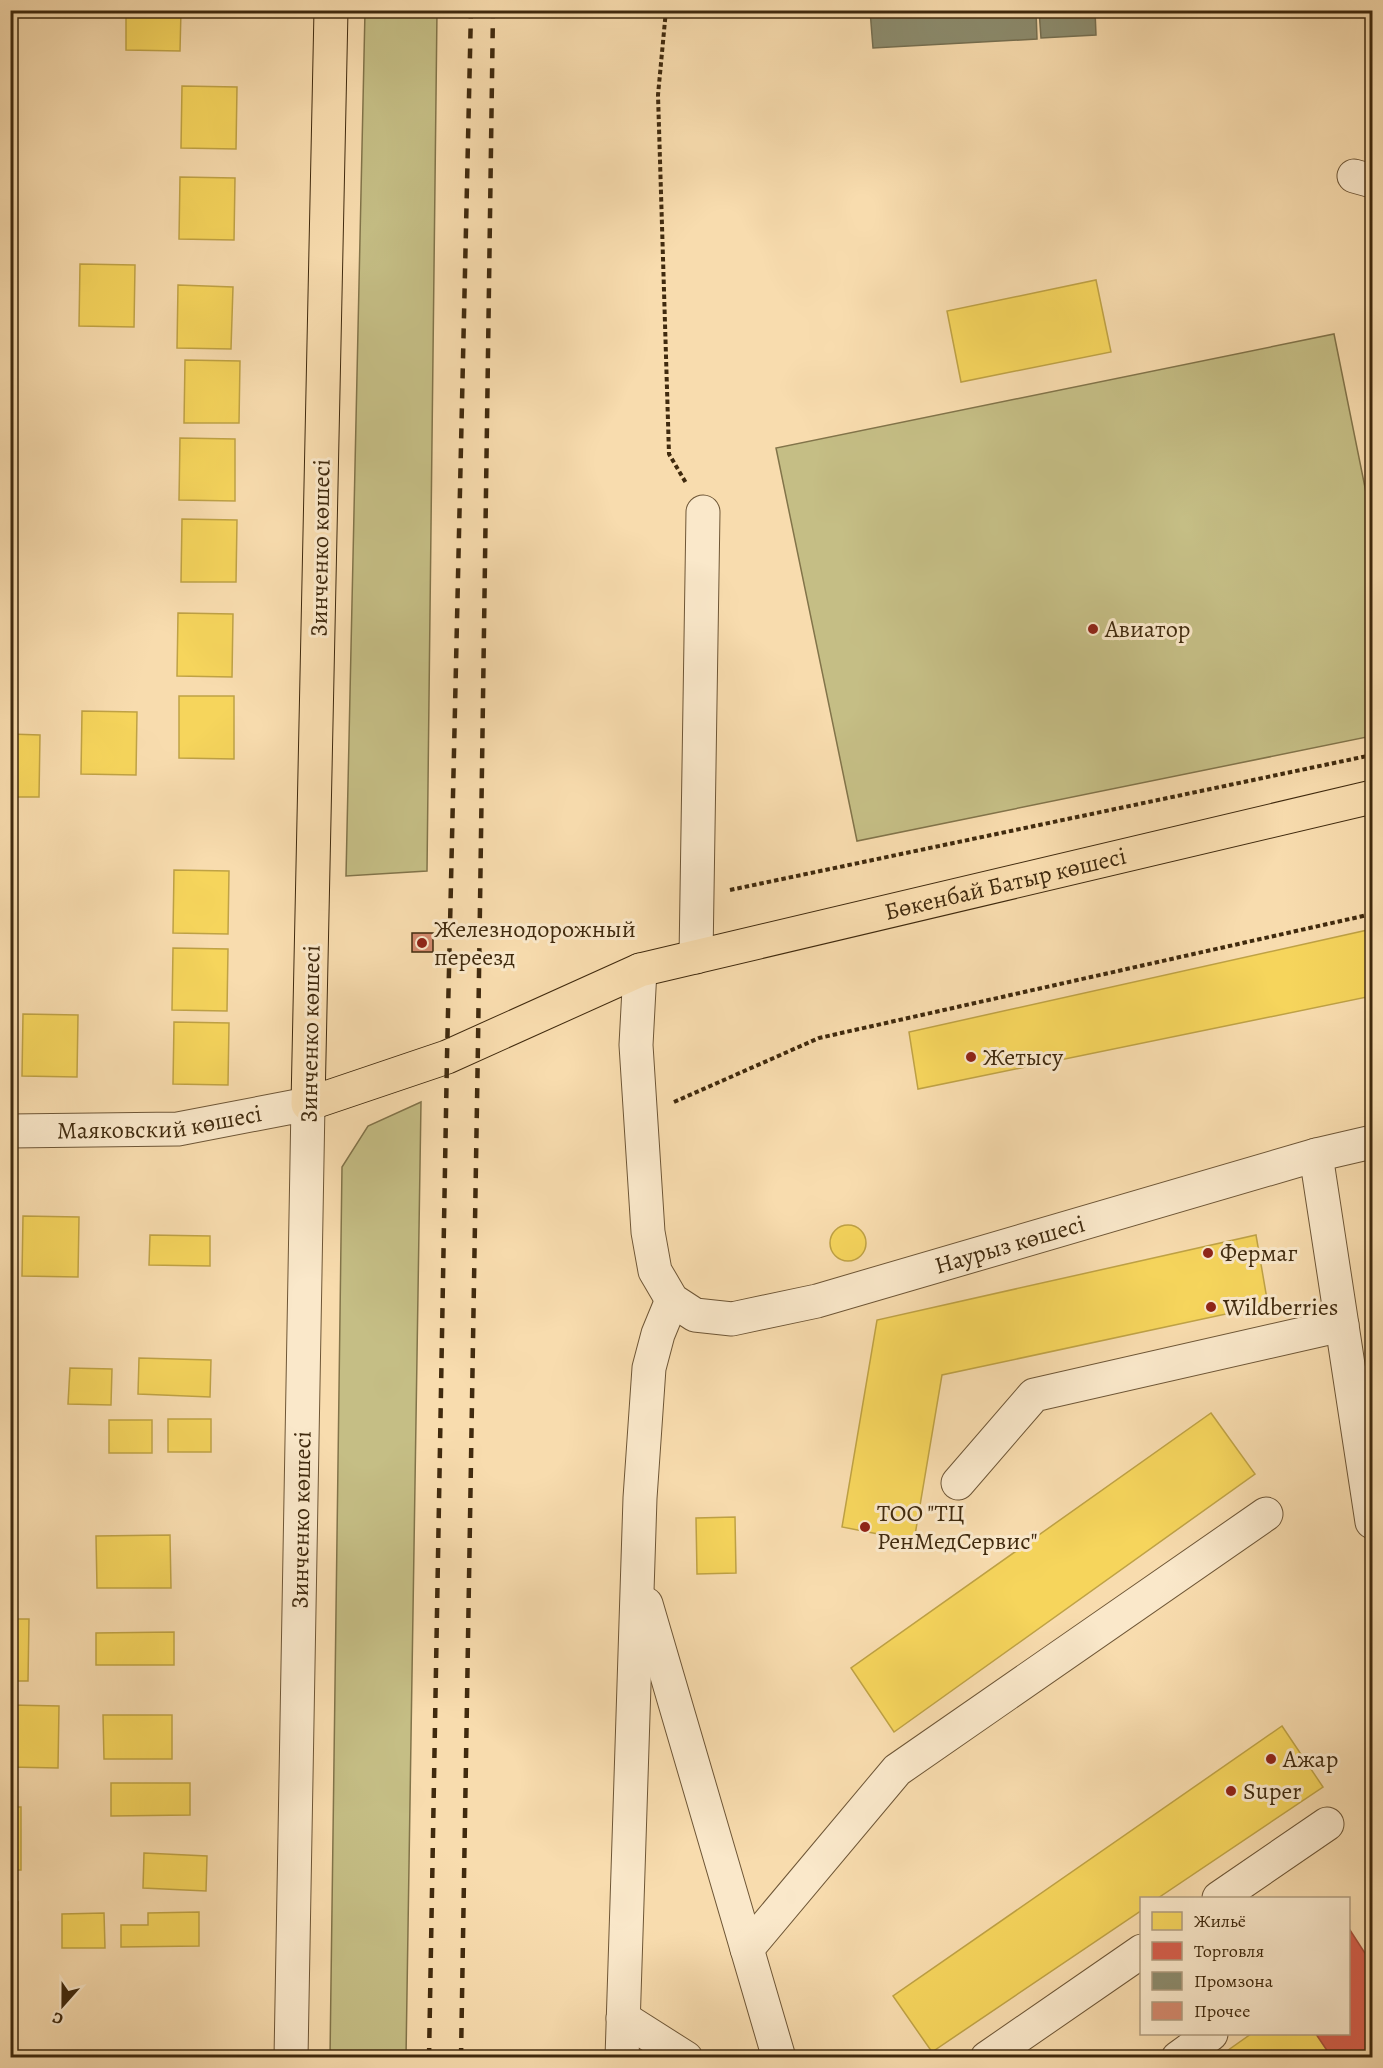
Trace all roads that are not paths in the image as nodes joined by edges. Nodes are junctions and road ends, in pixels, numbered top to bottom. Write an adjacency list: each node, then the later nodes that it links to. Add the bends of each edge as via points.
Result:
1 (331, 10): 6 (main road, Зинченко көшесі)
2 (703, 512): 4 (street)
3 (1372, 797): 4 (main road, Бөкенбай Батыр көшесі)
4 (696, 957): 5 (main road, Бөкенбай Батыр көшесі)
5 (640, 970): 6 (main road, Бөкенбай Батыр көшесі, via 447,1057); 10 (street, Наурыз көшесі, via 636,1045 648,1232 655,1271)
6 (308, 1104): 7 (street, Маяковский көшесі, via 178,1129); 23 (street, Зинченко көшесі)
7 (10, 1131)
8 (1372, 1142): 9 (street, Наурыз көшесі)
9 (1316, 1155): 10 (street, Наурыз көшесі, via 817,1301 732,1319 695,1315); 11 (street)
10 (672, 1300): 16 (street, via 649,1368)
11 (1342, 1324): 12 (street); 13 (street, via 1034,1395)
12 (1364, 1414): 15 (street)
13 (958, 1483)
14 (1266, 1514): 19 (street, via 897,1770)
15 (1372, 1522)
16 (638, 1575): 19 (street); 21 (street)
17 (1327, 1824): 18 (street)
18 (1222, 1897)
19 (747, 1949): 26 (street)
20 (1140, 1953): 27 (street)
21 (623, 2018): 24 (street); 25 (street)
22 (1210, 2035): 28 (street)
23 (291, 2058)
24 (622, 2058)
25 (686, 2058)
26 (779, 2058)
27 (987, 2058)
28 (1178, 2058)

